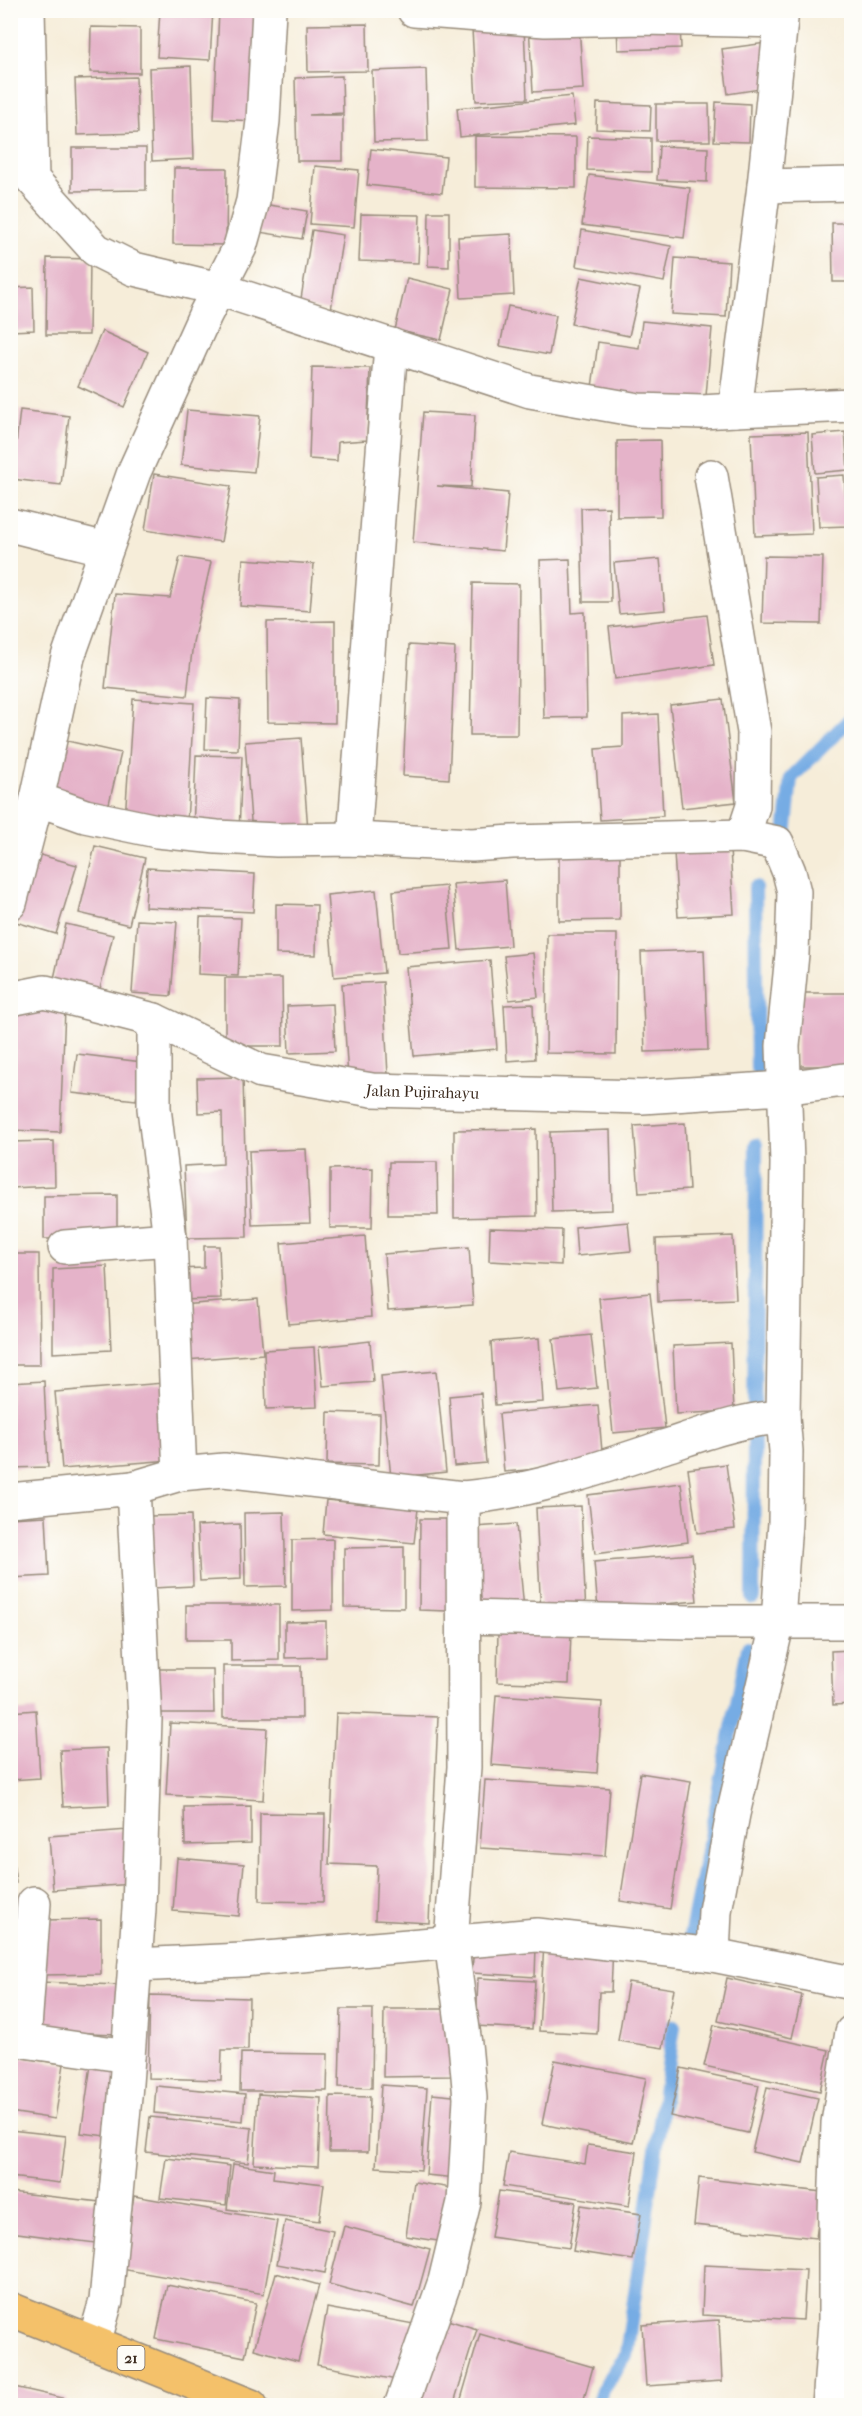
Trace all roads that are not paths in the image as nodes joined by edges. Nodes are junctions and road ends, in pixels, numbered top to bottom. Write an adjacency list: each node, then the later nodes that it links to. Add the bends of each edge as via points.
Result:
1 (28, 10): 5 (street)
2 (269, 10): 8 (street, via 253,201 240,247)
3 (414, 10): 4 (street, via 545,20)
4 (781, 16): 7 (street)
5 (21, 179): 8 (street, via 96,250 134,269)
6 (852, 184): 7 (street)
7 (764, 186): 11 (street)
8 (219, 289): 9 (street); 14 (street, via 134,472)
9 (391, 345): 11 (street, via 530,391 638,410); 17 (street)
10 (852, 405): 11 (street)
11 (735, 410)
12 (711, 476): 16 (street, via 754,732 753,806)
13 (10, 525): 14 (street)
14 (106, 549): 15 (street, via 68,657)
15 (37, 799): 17 (street, via 85,816 157,831 277,840); 18 (street)
16 (743, 836): 17 (street, via 472,845); 22 (street, via 777,843 794,892)
17 (354, 839)
18 (10, 903)
19 (10, 999): 20 (street, Jalan Pujirahayu, via 45,992)
20 (154, 1020): 22 (street, Jalan Pujirahayu, via 261,1071 372,1090 642,1097); 23 (street, via 154,1108)
21 (852, 1079): 22 (street, Jalan Pujirahayu)
22 (783, 1088): 25 (street, via 786,1174)
23 (170, 1239): 24 (street); 26 (street)
24 (66, 1247)
25 (766, 1418): 28 (street, via 569,1478 502,1494); 31 (street, via 786,1451)
26 (180, 1474): 27 (street); 28 (street, via 224,1470)
27 (134, 1488): 29 (street); 36 (street, via 146,1719)
28 (463, 1498): 30 (street)
29 (10, 1500)
30 (464, 1617): 31 (street); 34 (street, via 464,1767)
31 (778, 1621): 32 (street); 35 (street, via 733,1814)
32 (852, 1622)
33 (34, 1903): 39 (street, via 24,2041)
34 (451, 1942): 35 (street, via 537,1935); 36 (street); 43 (street, via 470,2098 464,2202 445,2281)
35 (707, 1955): 37 (street)
36 (135, 1965): 39 (street)
37 (852, 1983)
38 (852, 2032): 44 (street, via 838,2123 835,2322)
39 (128, 2056): 41 (street, via 106,2301)
40 (10, 2309): 41 (highway, 21)
41 (94, 2343): 42 (highway, 21)
42 (245, 2404)
43 (401, 2406)
44 (829, 2406)

